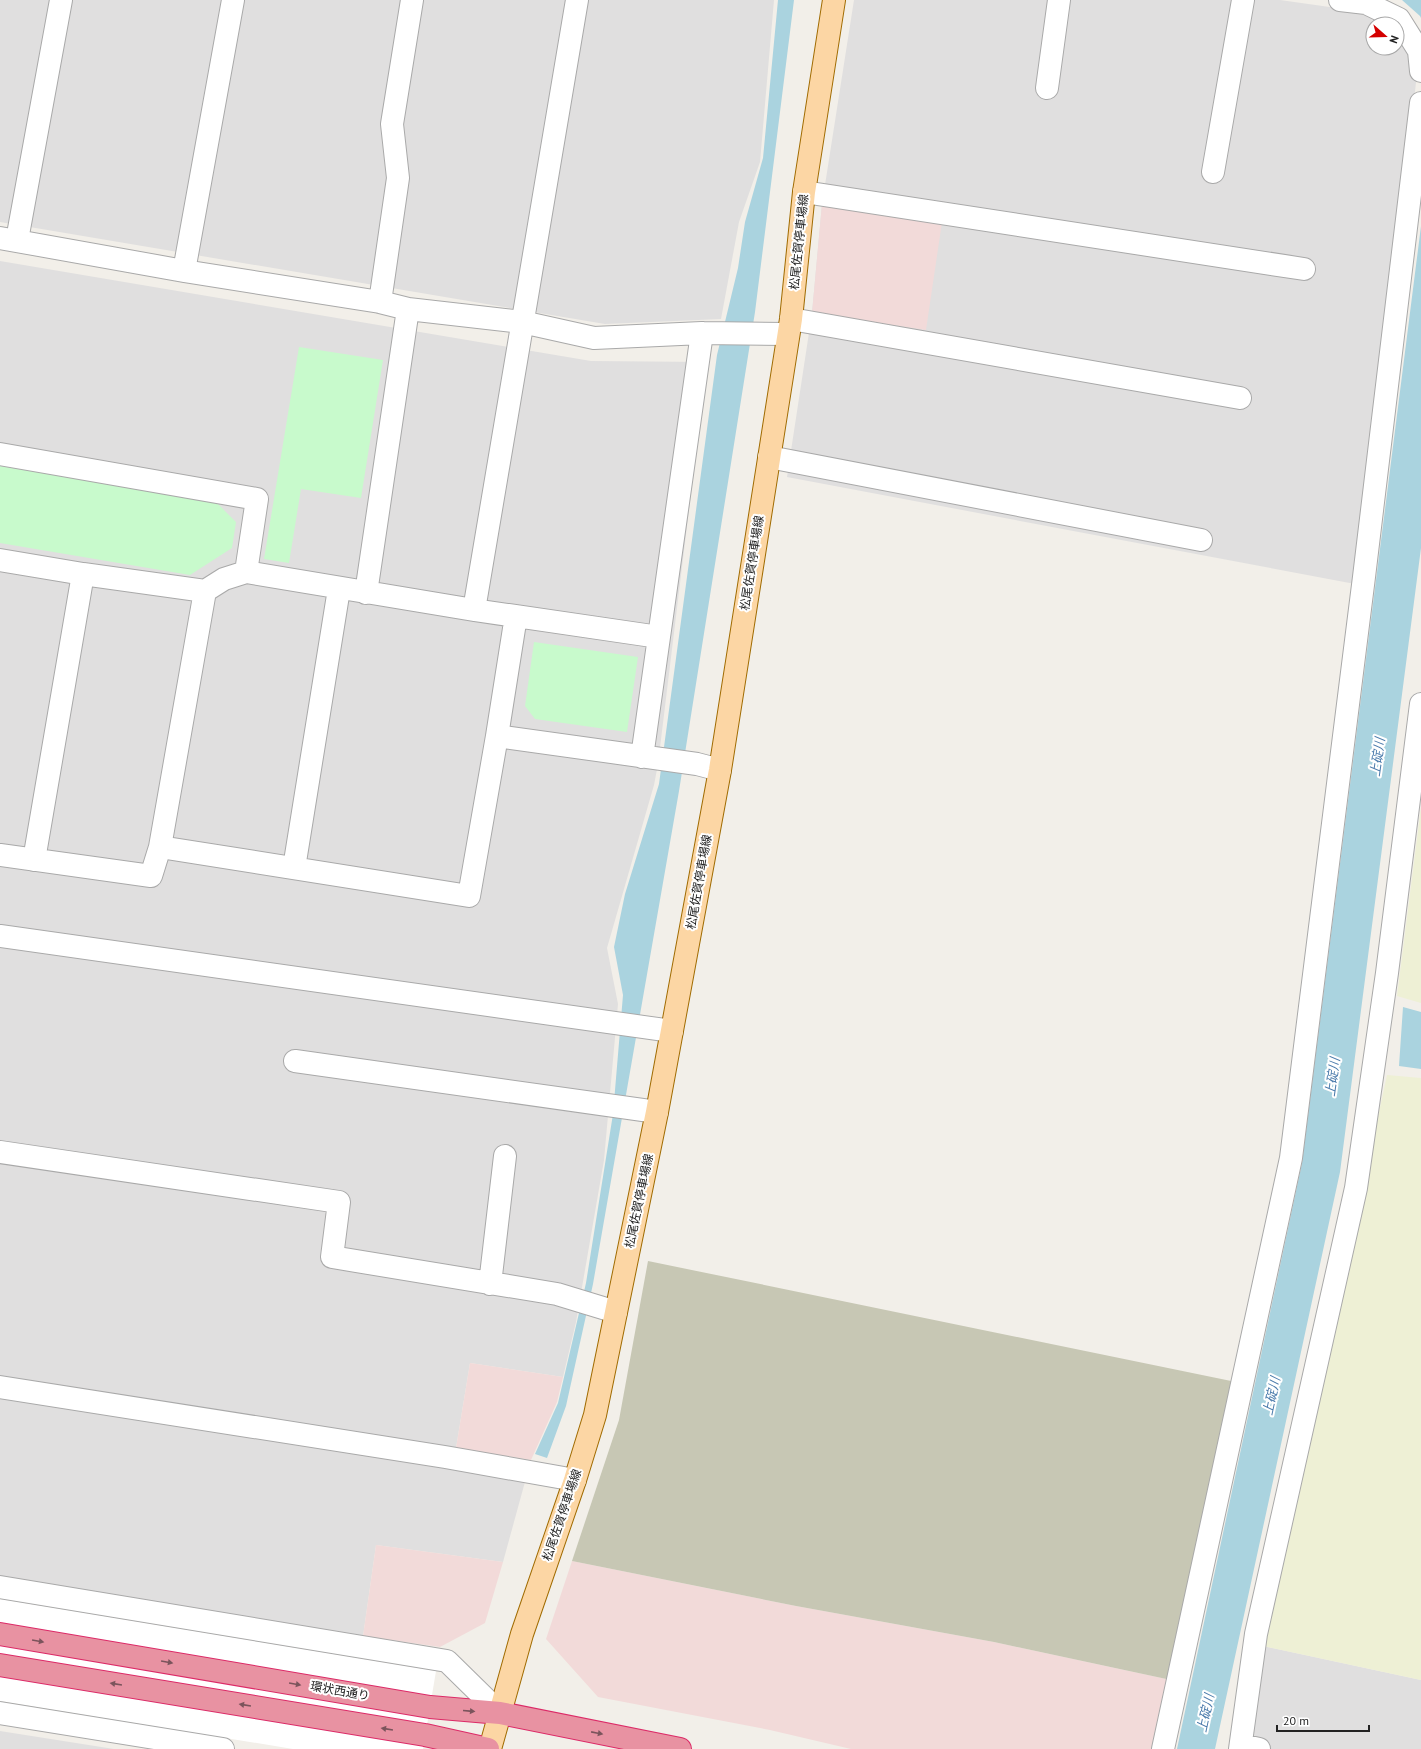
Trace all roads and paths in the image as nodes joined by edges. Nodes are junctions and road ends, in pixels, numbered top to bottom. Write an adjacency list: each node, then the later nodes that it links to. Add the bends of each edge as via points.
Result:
1 (61, 0): 14 (street)
2 (233, 0): 16 (street)
3 (412, 0): 17 (street, via 392,124 398,178)
4 (577, 0): 19 (street)
5 (834, 0): 13 (main road, 松尾佐賀停車場線)
6 (1059, 0): 10 (street)
7 (1243, 0): 12 (street)
8 (1340, 0): 9 (street, via 1366,3 1399,19 1419,51)
9 (1421, 71)
10 (1046, 88)
11 (1421, 103): 62 (street, via 1291,1158)
12 (1214, 172)
13 (804, 192): 15 (street); 20 (main road, 松尾佐賀停車場線)
14 (9, 239): 16 (street)
15 (1304, 269)
16 (184, 271): 17 (street)
17 (380, 302): 18 (street)
18 (408, 309): 19 (street); 31 (street)
19 (522, 322): 21 (street, via 594,338); 32 (street)
20 (789, 326): 21 (street, via 756,333); 22 (street); 24 (main road, 松尾佐賀停車場線)
21 (709, 333): 34 (street)
22 (1240, 398)
23 (0, 454): 27 (street, via 257,499)
24 (769, 457): 25 (street); 38 (main road, 松尾佐賀停車場線)
25 (1201, 540)
26 (0, 560): 28 (street)
27 (246, 572): 29 (street); 30 (street, via 224,579)
28 (83, 574): 30 (street); 41 (street)
29 (339, 589): 31 (street); 42 (street)
30 (205, 590): 39 (street)
31 (366, 593): 32 (street)
32 (474, 610): 33 (street)
33 (516, 616): 34 (street); 36 (street)
34 (659, 637): 37 (street)
35 (1421, 704): 58 (street, via 1387,973 1356,1188 1256,1634)
36 (497, 736): 37 (street); 42 (street, via 469,896)
37 (649, 758): 38 (street)
38 (720, 770): 44 (main road, 松尾佐賀停車場線)
39 (160, 847): 41 (street, via 151,876); 42 (street)
40 (0, 855): 41 (street)
41 (34, 860)
42 (294, 868)
43 (0, 936): 44 (street)
44 (672, 1031): 46 (main road, 松尾佐賀停車場線)
45 (295, 1061): 46 (street)
46 (657, 1112): 50 (main road, 松尾佐賀停車場線)
47 (0, 1152): 49 (street, via 339,1202 332,1257)
48 (505, 1156): 49 (street)
49 (490, 1284): 50 (street, via 557,1294)
50 (616, 1312): 52 (main road, 松尾佐賀停車場線, via 595,1415)
51 (0, 1387): 52 (street)
52 (574, 1480): 57 (main road, 松尾佐賀停車場線, via 522,1634)
53 (0, 1587): 57 (street, via 447,1661)
54 (0, 1634): 57 (highway, 環状西通り, one-way to 57, via 430,1706)
55 (0, 1665): 60 (highway, one-way to 55, via 425,1735)
56 (0, 1713): 59 (street)
57 (500, 1714): 60 (main road, 松尾佐賀停車場線); 61 (highway, 環状西通り, one-way to 61)
58 (1247, 1748)
59 (224, 1749)
60 (489, 1749)
61 (680, 1749)
62 (1163, 1749)

